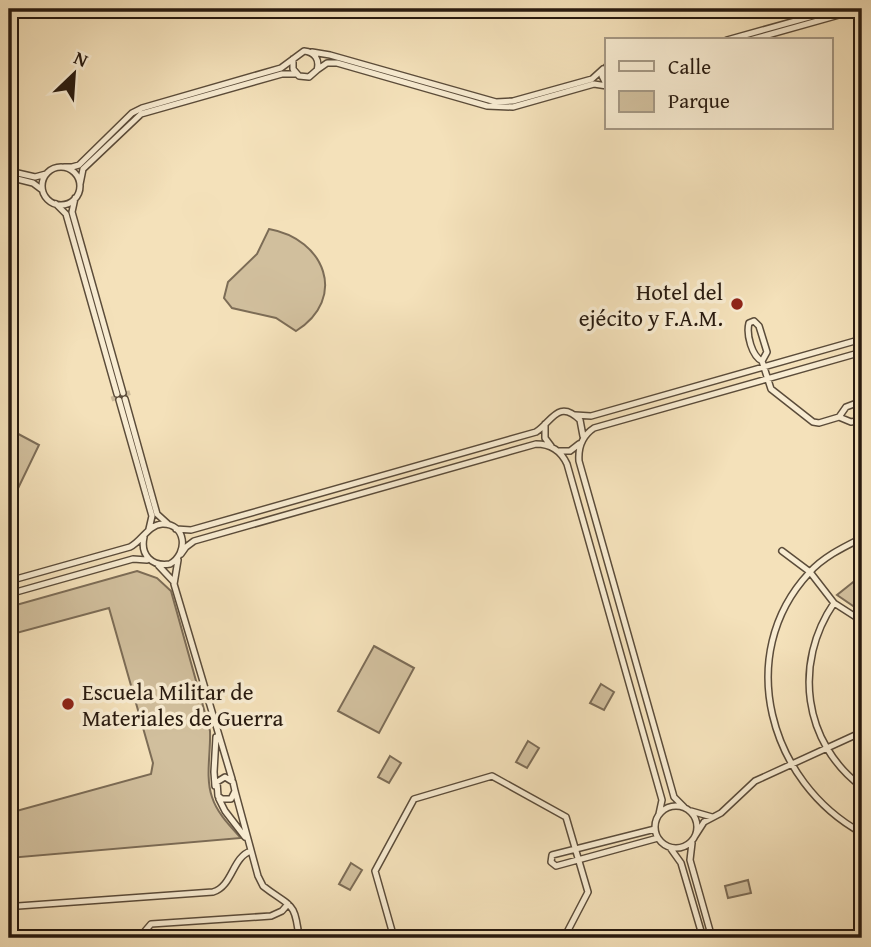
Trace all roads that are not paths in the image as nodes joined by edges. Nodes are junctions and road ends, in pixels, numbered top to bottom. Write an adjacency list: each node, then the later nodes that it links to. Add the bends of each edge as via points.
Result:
1 (838, 9): 4 (street)
2 (855, 9): 3 (street)
3 (862, 16): 5 (street, via 846,13)
4 (734, 38)
5 (757, 38)
6 (307, 51): 7 (street); 8 (street, via 501,103 592,79); 9 (street, via 318,60)
7 (293, 59): 10 (street); 13 (street, via 281,68)
8 (605, 67): 11 (street)
9 (317, 70): 10 (street, via 309,77); 12 (street, via 337,63 502,108 594,84)
10 (299, 76): 13 (street, via 282,74)
11 (605, 83)
12 (605, 86)
13 (153, 108): 14 (street, via 134,112 79,164); 18 (street, via 136,118 83,169)
14 (64, 167): 16 (street); 18 (street, via 73,170)
15 (9, 171): 16 (street, via 37,177)
16 (46, 174): 19 (street)
17 (9, 177): 19 (street, via 36,184)
18 (80, 184): 20 (street)
19 (43, 191): 21 (street)
20 (75, 198): 21 (street); 26 (street, via 72,212)
21 (56, 204): 26 (street, via 66,214)
22 (862, 339): 24 (street)
23 (862, 352): 25 (street)
24 (763, 364): 24 (street, via 747,330 754,321 760,326 767,352); 25 (street); 29 (street, via 591,416)
25 (767, 379): 31 (street, via 771,389 810,421); 34 (street, via 594,428)
26 (117, 382): 27 (street); 27 (street)
27 (121, 397): 30 (street); 30 (street)
28 (862, 401): 31 (street, via 846,407)
29 (571, 413): 33 (street, via 556,413); 34 (street, via 583,424)
30 (126, 414): 36 (street, via 158,514); 37 (street, via 152,516)
31 (839, 417): 32 (street)
32 (862, 420)
33 (545, 424): 35 (street, via 545,438); 36 (street, via 536,432 191,530)
34 (582, 440): 35 (street, via 570,450); 57 (street, via 579,461 674,797)
35 (554, 449): 40 (street, via 536,444 194,541); 58 (street, via 567,464 662,800)
36 (173, 527): 37 (street, via 160,524); 40 (street, via 183,543)
37 (146, 534): 41 (street, via 144,551); 43 (street, via 130,547)
38 (862, 538): 42 (street)
39 (782, 551): 42 (street)
40 (180, 556): 41 (street, via 166,565); 44 (street)
41 (154, 563): 44 (street); 45 (street, via 133,559)
42 (810, 572): 46 (street); 51 (street, via 785,610 769,665 773,722)
43 (9, 581)
44 (174, 584): 48 (street)
45 (9, 594)
46 (834, 603): 47 (street); 50 (street, via 816,637 808,674 812,713)
47 (862, 621)
48 (215, 723): 52 (street); 53 (street)
49 (862, 732): 50 (street)
50 (827, 748): 51 (street); 54 (street)
51 (790, 765): 59 (street, via 755,780); 61 (street, via 825,808)
52 (233, 782): 53 (street, via 222,778); 55 (street)
53 (216, 787): 56 (street)
54 (862, 787)
55 (235, 791): 56 (street, via 229,800); 66 (street)
56 (218, 796): 66 (street)
57 (687, 809): 58 (street, via 668,807); 59 (street); 63 (street, via 697,825)
58 (659, 814): 60 (street)
59 (712, 817): 63 (street)
60 (654, 829): 62 (street); 64 (street)
61 (862, 833)
62 (658, 838): 65 (street); 68 (street)
63 (694, 838): 65 (street, via 680,848); 77 (street, via 690,860)
64 (608, 842): 67 (street); 68 (street)
65 (665, 845): 76 (street, via 680,860)
66 (251, 848): 70 (street, via 263,886); 71 (street, via 228,883 213,892)
67 (577, 850): 69 (street); 69 (street, via 555,853 551,862 559,866); 74 (street, via 564,814 496,776 417,797 376,868)
68 (610, 850): 69 (street)
69 (580, 859): 75 (street, via 588,896)
70 (288, 904): 72 (street, via 271,916 151,924); 73 (street, via 295,911)
71 (18, 906)
72 (145, 938)
73 (299, 938)
74 (394, 938)
75 (564, 938)
76 (703, 938)
77 (712, 938)

